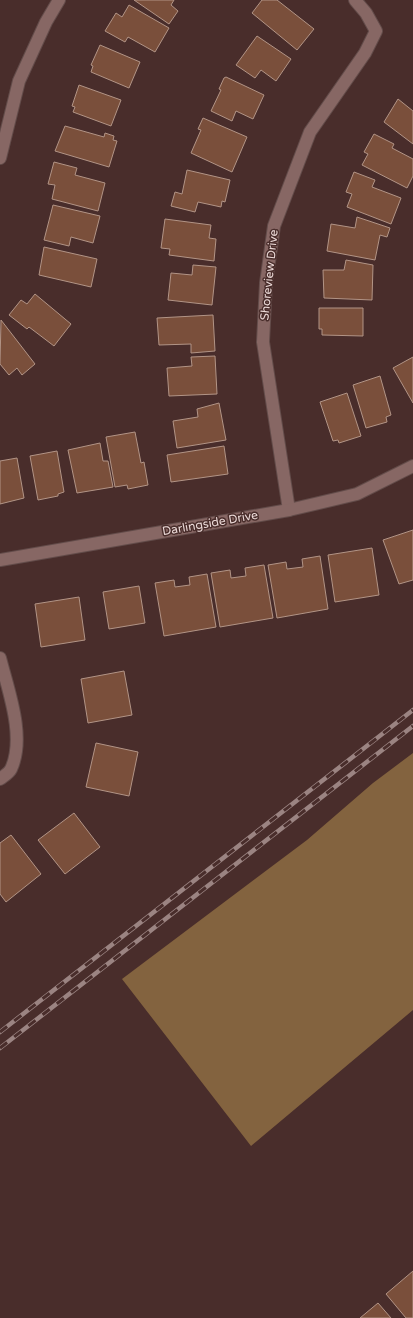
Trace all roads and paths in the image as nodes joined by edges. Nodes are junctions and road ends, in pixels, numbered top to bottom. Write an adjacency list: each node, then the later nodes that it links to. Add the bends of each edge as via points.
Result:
1 (59, 0): 3 (street, via 19,81)
2 (355, 0): 5 (street, Shoreview Drive, via 376,31 365,53 310,132 274,226 266,283 263,342)
3 (0, 158)
4 (413, 466): 5 (street, Darlingside Drive, via 357,494)
5 (289, 510): 6 (street, Darlingside Drive)
6 (0, 560)
7 (0, 658): 8 (street, via 17,730 16,752 11,770)
8 (0, 779)

